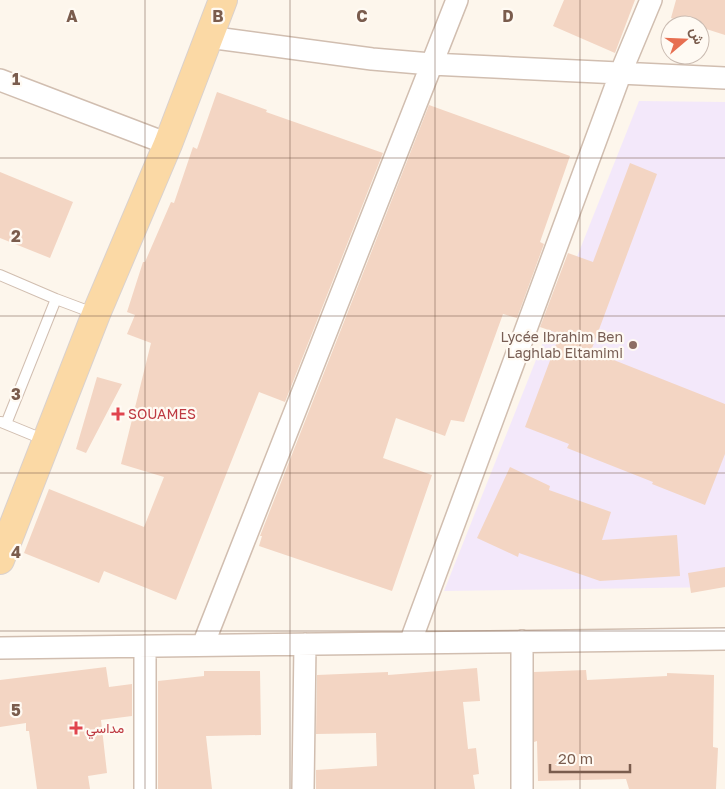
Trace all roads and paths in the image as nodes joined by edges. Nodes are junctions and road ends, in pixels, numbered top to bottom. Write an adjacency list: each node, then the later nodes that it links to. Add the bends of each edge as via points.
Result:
1 (223, 0): 4 (main road)
2 (457, 0): 5 (street)
3 (651, 0): 6 (street)
4 (208, 37): 5 (street); 9 (main road)
5 (431, 64): 6 (street); 21 (street)
6 (621, 72): 7 (street); 19 (street)
7 (725, 78)
8 (2, 80): 9 (street)
9 (168, 144): 12 (main road)
10 (0, 275): 11 (lane)
11 (56, 299): 12 (lane); 13 (lane)
12 (96, 314): 14 (main road)
13 (3, 423): 14 (lane)
14 (47, 440): 15 (main road)
15 (6, 528): 16 (main road)
16 (0, 560)
17 (725, 638): 18 (street)
18 (522, 641): 19 (street); 26 (street)
19 (410, 643): 20 (street)
20 (305, 644): 21 (street); 25 (street)
21 (203, 645): 22 (street)
22 (145, 646): 23 (street); 24 (street)
23 (0, 648)
24 (145, 789)
25 (303, 789)
26 (522, 789)

